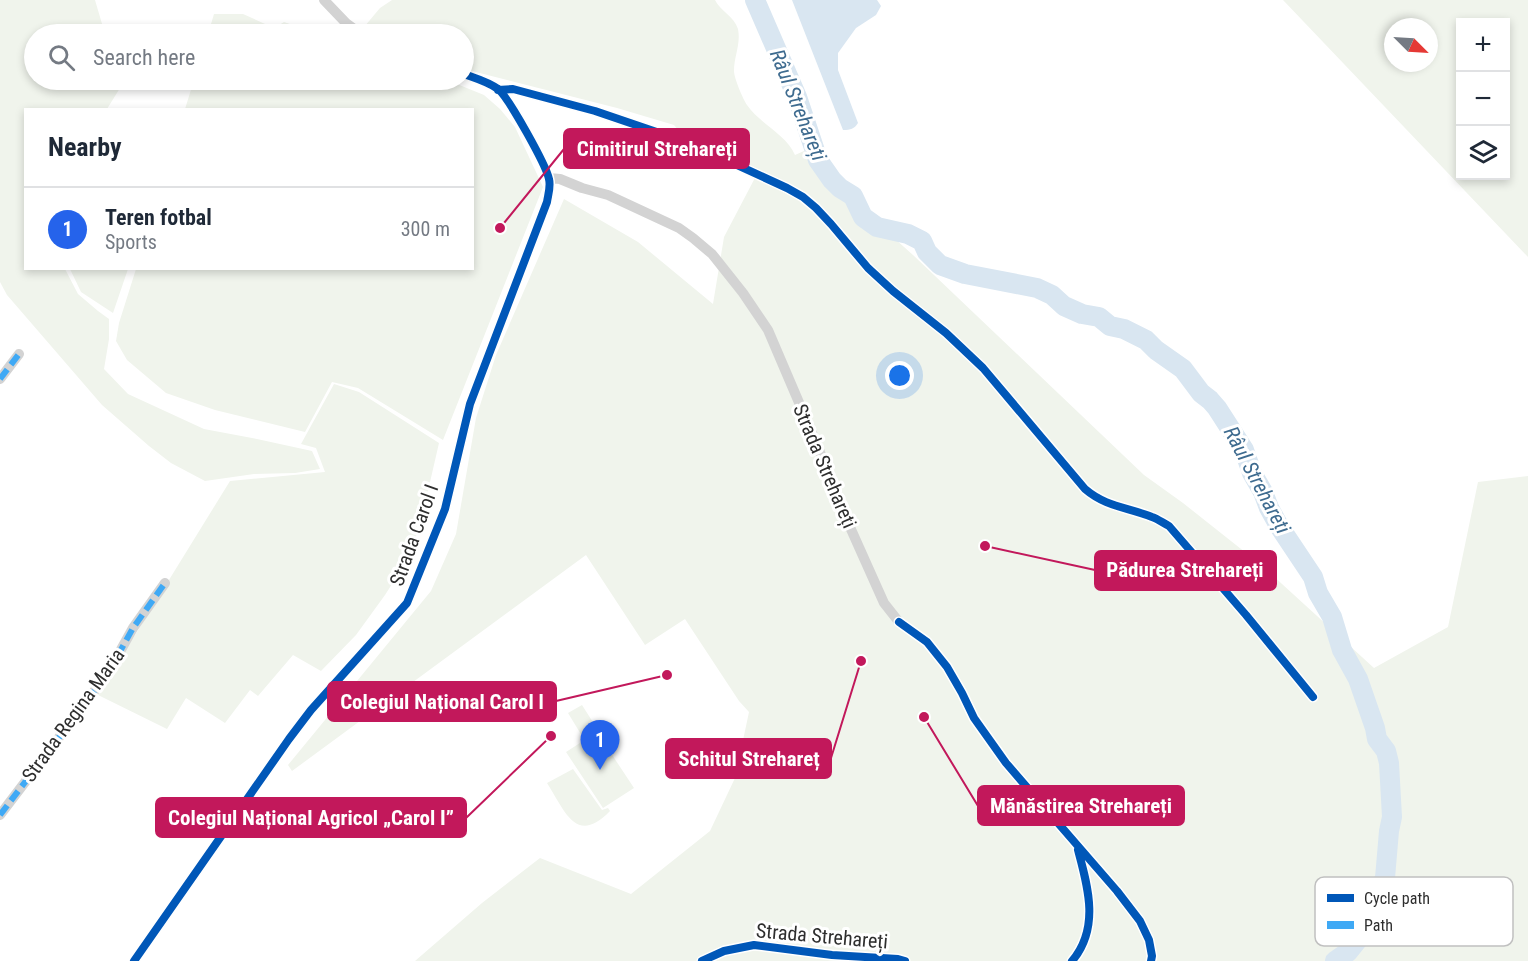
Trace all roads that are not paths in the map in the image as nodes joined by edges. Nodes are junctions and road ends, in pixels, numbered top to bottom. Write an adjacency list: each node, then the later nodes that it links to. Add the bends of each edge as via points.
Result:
1 (324, 0): 2 (street)
2 (347, 24)
3 (474, 78): 4 (street)
4 (498, 90): 5 (street, via 538,153); 10 (street, via 513,89 595,111 688,143 802,197 868,268 983,368 1085,489 1100,500 1154,517 1169,526)
5 (549, 178): 9 (street, Strada Strehareți, via 608,195 679,228 712,254 743,293 768,330 884,603); 13 (street, Strada Carol I, via 547,202 470,404 445,509 407,603 311,710)
6 (19, 354): 7 (street)
7 (0, 380)
8 (165, 583): 11 (street, Strada Regina Maria, via 108,673)
9 (899, 622): 12 (street, Strada Strehareți, via 927,642 947,667 999,754)
10 (1313, 697)
11 (0, 816)
12 (1076, 844): 16 (street, Strada Strehareți, via 1090,918 1086,939); 17 (street, Strada Strehareți, via 1140,921 1149,940)
13 (134, 961)
14 (702, 961): 15 (street, Strada Strehareți, via 724,951 754,945)
15 (905, 961)
16 (1072, 961)
17 (1151, 961)

